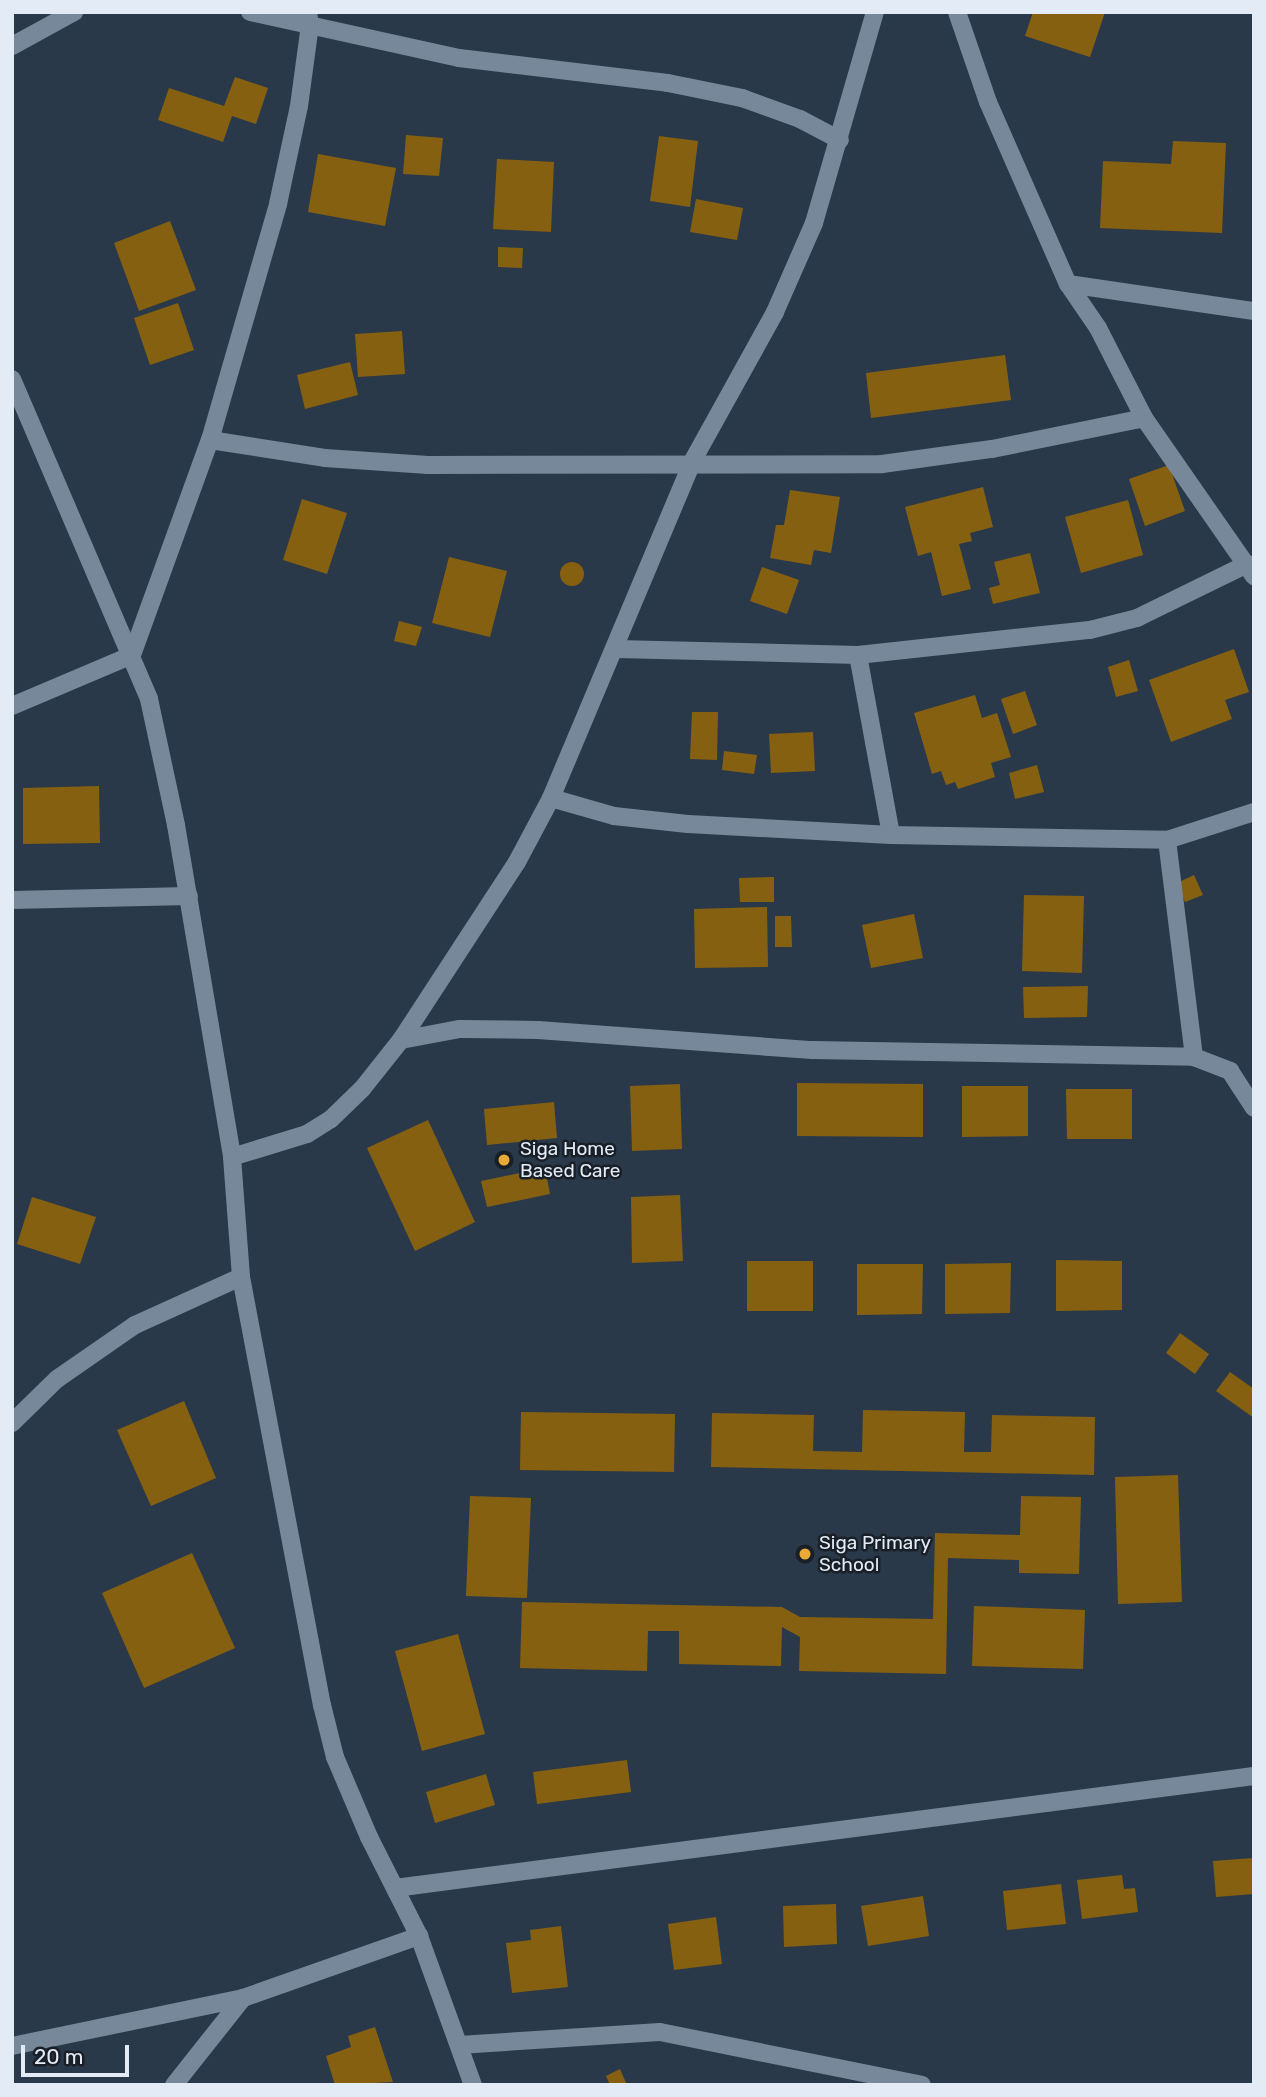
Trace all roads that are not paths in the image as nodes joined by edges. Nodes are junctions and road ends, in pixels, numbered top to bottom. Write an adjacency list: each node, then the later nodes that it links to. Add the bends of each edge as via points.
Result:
1 (74, 12): 6 (street)
2 (250, 12): 5 (street)
3 (875, 12): 7 (street)
4 (957, 12): 8 (street, via 988,102)
5 (309, 19): 7 (street, via 459,58 668,83 743,99 800,119); 12 (street, via 278,204)
6 (12, 46)
7 (839, 140): 13 (street, via 814,223 775,312)
8 (1068, 284): 9 (street); 11 (street, via 1098,327)
9 (1254, 311)
10 (12, 379): 16 (street)
11 (1144, 418): 13 (street, via 992,449 883,464); 14 (street)
12 (210, 440): 13 (street, via 326,458 428,465); 16 (street)
13 (692, 462): 15 (street)
14 (1250, 570): 17 (street, via 1137,618 1090,630)
15 (616, 649): 17 (street); 19 (street)
16 (132, 655): 18 (street); 23 (street, via 152,712)
17 (858, 655): 21 (street)
18 (12, 706)
19 (551, 798): 21 (street, via 614,816); 25 (street, via 517,862)
20 (1254, 812): 22 (street)
21 (891, 835): 22 (street)
22 (1167, 840): 26 (street)
23 (188, 895): 24 (street); 28 (street)
24 (12, 900)
25 (401, 1040): 26 (street, via 460,1029 538,1030 812,1050); 28 (street, via 331,1119 307,1134)
26 (1194, 1057): 27 (street, via 1230,1071)
27 (1254, 1108)
28 (232, 1157): 29 (street)
29 (241, 1277): 30 (street, via 135,1325 57,1379); 32 (street, via 335,1757)
30 (12, 1423)
31 (1254, 1776): 32 (street)
32 (395, 1888): 33 (street)
33 (419, 1936): 34 (street); 35 (street)
34 (243, 1998): 36 (street); 37 (street)
35 (459, 2045): 38 (street); 39 (street, via 660,2032)
36 (12, 2046)
37 (174, 2085)
38 (473, 2085)
39 (922, 2085)

